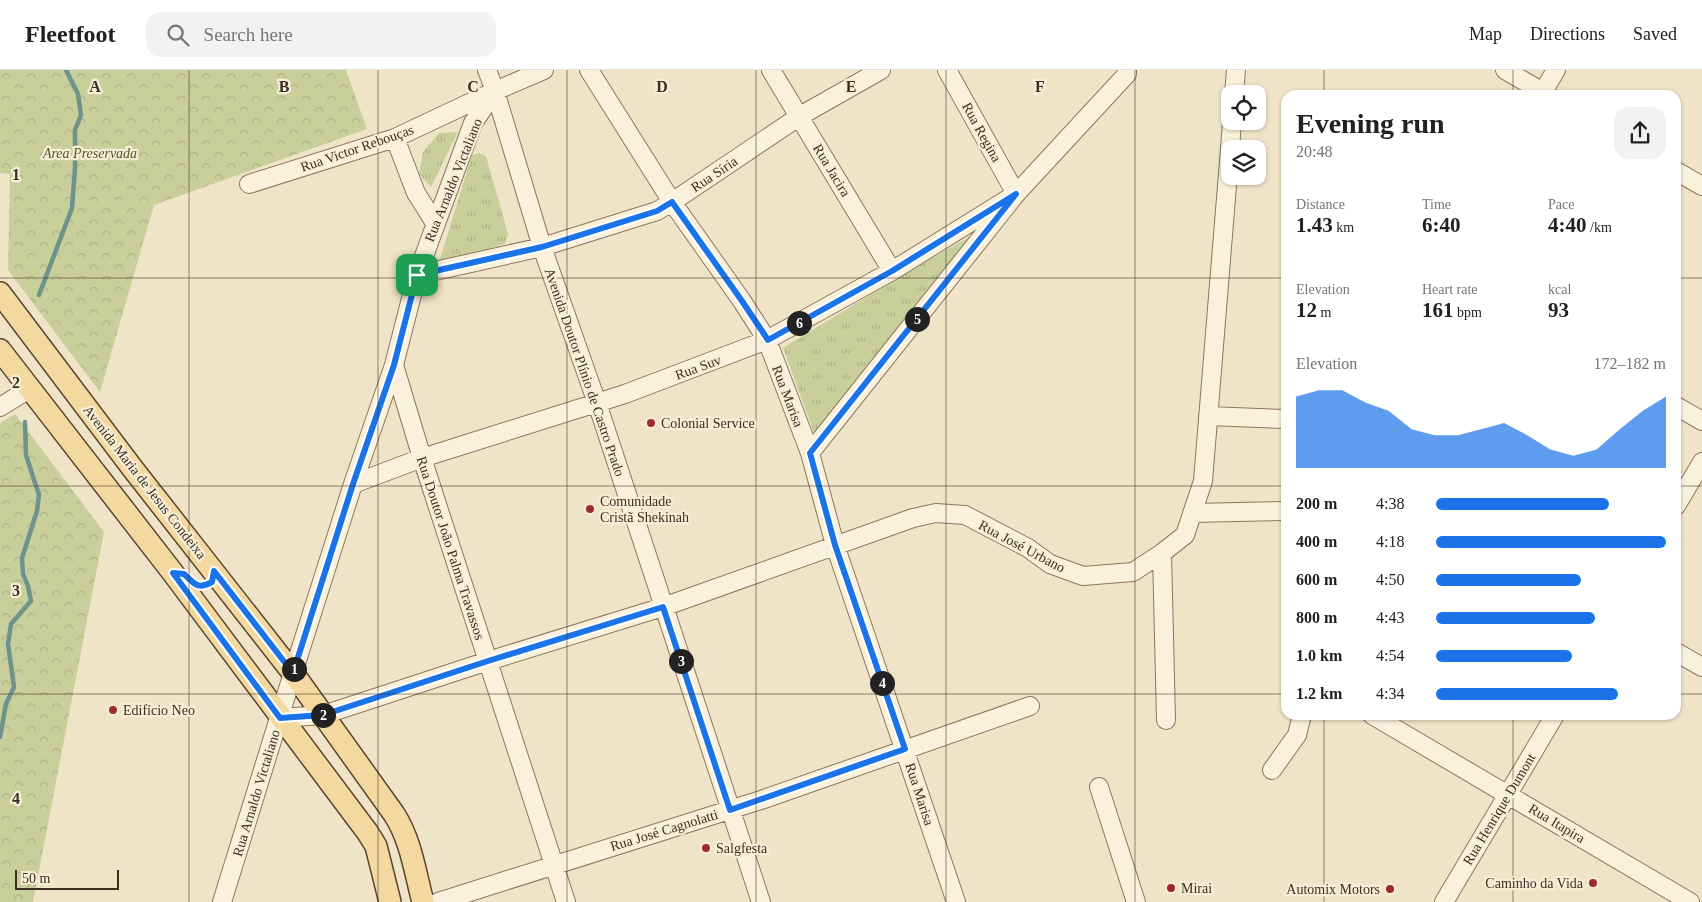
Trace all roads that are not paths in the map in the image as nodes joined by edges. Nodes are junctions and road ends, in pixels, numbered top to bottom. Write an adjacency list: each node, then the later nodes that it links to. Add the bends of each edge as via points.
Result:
1 (487, 70): 14 (street, Avenida Doutor Plínio de Castro Prado)
2 (544, 70): 14 (street, Rua Victor Rebouças)
3 (589, 70): 22 (street, Rua Marisa)
4 (771, 70): 15 (street, Rua Jacira)
5 (880, 70): 15 (street, Rua Síria)
6 (947, 70): 21 (street, Rua Regina)
7 (1236, 70): 11 (street)
8 (1504, 70): 12 (street)
9 (1556, 70): 13 (street)
10 (1126, 71): 21 (street)
11 (1235, 85)
12 (1537, 90)
13 (1546, 90)
14 (495, 91): 16 (street, Rua Victor Rebouças); 23 (street, Rua Arnaldo Victaliano, via 473,123); 24 (street, Avenida Doutor Plínio de Castro Prado)
15 (800, 116): 22 (street, Rua Síria); 25 (street, Rua Jacira)
16 (395, 138): 19 (street, Rua Victor Rebouças); 23 (street, via 416,193)
17 (1231, 139): 35 (street, Rua José Urbano)
18 (1681, 174): 20 (street)
19 (249, 184)
20 (1702, 186)
21 (1016, 194): 25 (street, Rua Suv); 38 (street)
22 (672, 202): 24 (street, Rua Síria, via 657,211); 28 (street, Rua Marisa)
23 (435, 223): 26 (street, Rua Arnaldo Victaliano)
24 (542, 247): 26 (street, Rua Síria); 32 (street, Avenida Doutor Plínio de Castro Prado)
25 (892, 271): 28 (street, Rua Suv)
26 (417, 275): 30 (street, Rua Arnaldo Victaliano)
27 (0, 293): 41 (main road, Avenida Maria de Jesus Condeixa)
28 (768, 340): 32 (street, Rua Suv); 38 (street, Rua Marisa)
29 (0, 350): 31 (main road)
30 (394, 365): 39 (street, Rua Doutor João Palma Travassos); 42 (street, Rua Arnaldo Victaliano)
31 (29, 389): 33 (street); 43 (main road)
32 (597, 403): 39 (street, Rua Suv); 51 (street, Avenida Doutor Plínio de Castro Prado)
33 (0, 407)
34 (1681, 409): 37 (street)
35 (1208, 416): 36 (street); 46 (street, Rua José Urbano, via 1203,481)
36 (1281, 420)
37 (1702, 421)
38 (810, 453): 47 (street, Rua Marisa)
39 (422, 458): 42 (street, Rua Suv); 53 (street, Rua Doutor João Palma Travassos)
40 (1702, 462): 44 (street)
41 (133, 469): 43 (main road, via 118,483); 49 (main road, Avenida Maria de Jesus Condeixa)
42 (353, 484): 55 (street, Rua Arnaldo Victaliano)
43 (107, 487): 50 (main road)
44 (1681, 498)
45 (1281, 511): 46 (street)
46 (1192, 512): 48 (street, Rua José Urbano, via 1185,535)
47 (835, 545): 48 (street, Rua José Urbano, via 936,513 965,515 1028,548 1050,564 1083,576 1133,572); 51 (street, Rua José Urbano); 63 (street, Rua Marisa)
48 (1162, 553): 59 (street)
49 (214, 571): 50 (main road, via 212,582 201,587 184,574); 55 (main road, Avenida Maria de Jesus Condeixa)
50 (173, 573): 58 (main road)
51 (663, 607): 53 (street, Rua José Urbano); 67 (street, Avenida Doutor Plínio de Castro Prado)
52 (1681, 655): 54 (street)
53 (488, 661): 57 (street, Rua José Urbano); 68 (street, Rua Doutor João Palma Travassos)
54 (1702, 667)
55 (293, 673): 57 (main road, Avenida Maria de Jesus Condeixa); 58 (street, Rua Arnaldo Victaliano)
56 (1030, 706): 63 (street, Rua José Cagnolatti)
57 (323, 715): 58 (street, Rua José Urbano); 71 (main road, Avenida Maria de Jesus Condeixa, via 402,826)
58 (280, 718): 69 (street, Rua Arnaldo Victaliano); 70 (main road, via 376,846)
59 (1166, 720)
60 (1301, 720): 64 (street, via 1297,735)
61 (1381, 720): 66 (street, Rua Itapira)
62 (1552, 720): 66 (street, Rua Henrique Dumont)
63 (905, 749): 67 (street, Rua José Cagnolatti); 75 (street, Rua Marisa)
64 (1272, 770)
65 (1099, 787): 76 (street)
66 (1509, 794): 77 (street, Rua Henrique Dumont); 78 (street, Rua Itapira)
67 (730, 810): 68 (street, Rua José Cagnolatti); 74 (street, Avenida Doutor Plínio de Castro Prado)
68 (554, 864): 72 (street, Rua José Cagnolatti); 73 (street, Rua Doutor João Palma Travassos)
69 (222, 902)
70 (390, 902)
71 (423, 902)
72 (438, 902)
73 (566, 902)
74 (761, 902)
75 (956, 902)
76 (1136, 902)
77 (1444, 902)
78 (1690, 902)

